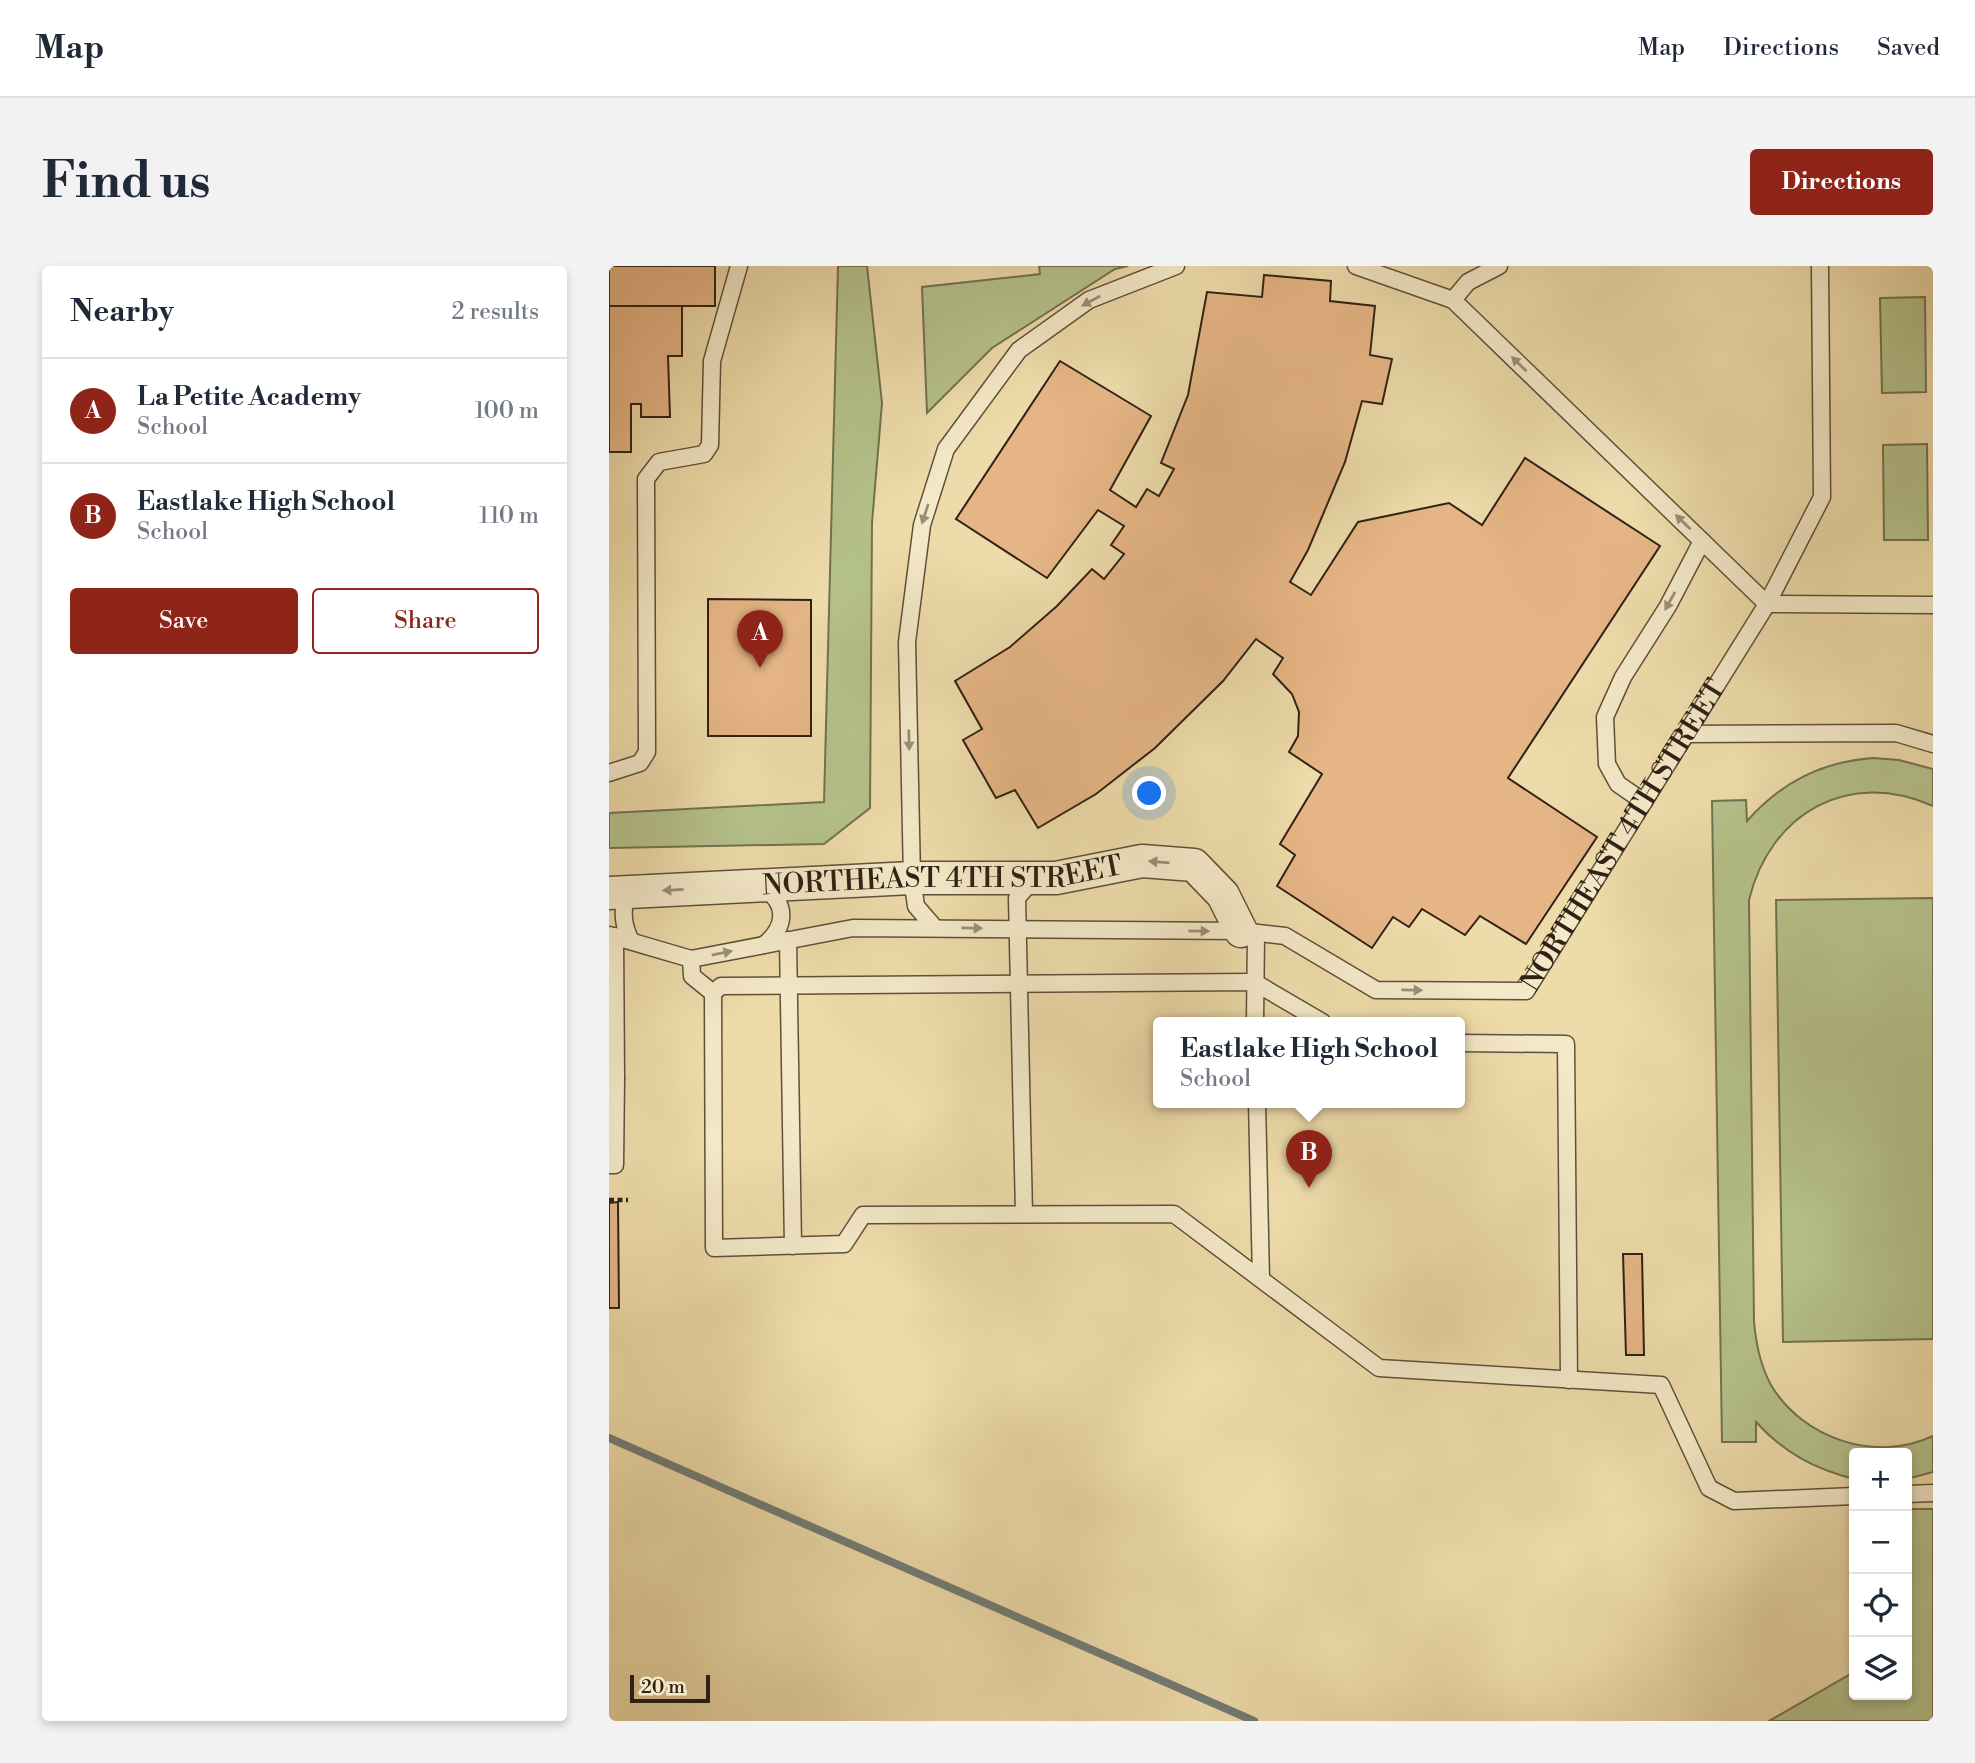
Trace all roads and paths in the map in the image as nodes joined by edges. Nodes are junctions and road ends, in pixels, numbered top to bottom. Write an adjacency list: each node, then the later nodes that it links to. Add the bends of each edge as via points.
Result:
1 (739, 266): 12 (lane, via 712,361 710,445 704,454 659,462 646,479 647,752 640,763)
2 (1176, 266): 14 (lane, one-way to 14, via 1089,300 1019,350 946,449 922,525 907,642)
3 (1356, 266): 6 (lane)
4 (1499, 266): 6 (lane, via 1468,282)
5 (1820, 266): 8 (lane, NORTHEAST 4TH STREET, via 1822,497)
6 (1453, 300): 7 (lane, one-way to 6)
7 (1702, 541): 8 (lane); 13 (lane, one-way to 13, via 1623,677 1605,717 1607,764 1619,784)
8 (1767, 604): 9 (lane); 10 (lane, NORTHEAST 4TH STREET)
9 (1933, 605)
10 (1687, 734): 11 (lane, via 1896,733); 13 (lane, NORTHEAST 4TH STREET)
11 (1933, 744)
12 (609, 773)
13 (1644, 803): 20 (lane, NORTHEAST 4TH STREET, one-way to 13, via 1285,936 1376,989 1526,991)
14 (912, 878): 15 (street, NORTHEAST 4TH STREET); 16 (street, NORTHEAST 4TH STREET); 18 (lane, via 916,906)
15 (1056, 878): 19 (lane, via 1028,885 1017,898); 20 (street, NORTHEAST 4TH STREET, one-way to 15, via 1194,865 1143,861)
16 (748, 886): 17 (street, NORTHEAST 4TH STREET, one-way to 17); 23 (lane, via 765,888 777,898 782,916 777,935)
17 (621, 892): 21 (lane, via 626,896 624,926)
18 (935, 928): 19 (lane, NORTHEAST 4TH STREET, one-way to 19); 22 (lane, NORTHEAST 4TH STREET, via 853,928)
19 (1019, 929): 20 (lane, NORTHEAST 4TH STREET, one-way to 20); 26 (lane)
20 (1249, 932): 25 (lane)
21 (618, 937): 24 (lane, NORTHEAST 4TH STREET); 32 (lane)
22 (787, 940): 23 (lane, NORTHEAST 4TH STREET); 27 (lane)
23 (764, 945): 24 (lane, NORTHEAST 4TH STREET, one-way to 23)
24 (691, 959): 28 (lane, via 692,976)
25 (1254, 982): 26 (lane); 29 (lane); 30 (lane)
26 (1017, 984): 27 (lane); 37 (lane)
27 (789, 986): 28 (lane, via 721,986); 38 (lane)
28 (713, 993): 38 (lane, via 714,1248)
29 (1255, 1017)
30 (1314, 1017)
31 (1465, 1044): 40 (lane, via 1566,1044)
32 (612, 1078): 34 (lane, via 615,1165)
33 (1257, 1108): 39 (lane)
34 (609, 1165)
35 (609, 1200): 36 (path)
36 (628, 1200)
37 (1024, 1214): 38 (lane, via 863,1215 844,1244); 39 (lane, via 1174,1214)
38 (793, 1246)
39 (1261, 1279): 40 (lane, via 1380,1368)
40 (1569, 1380): 43 (lane, via 1661,1385 1709,1488 1734,1501)
41 (1933, 1493): 42 (lane)
42 (1912, 1494)
43 (1849, 1496)

